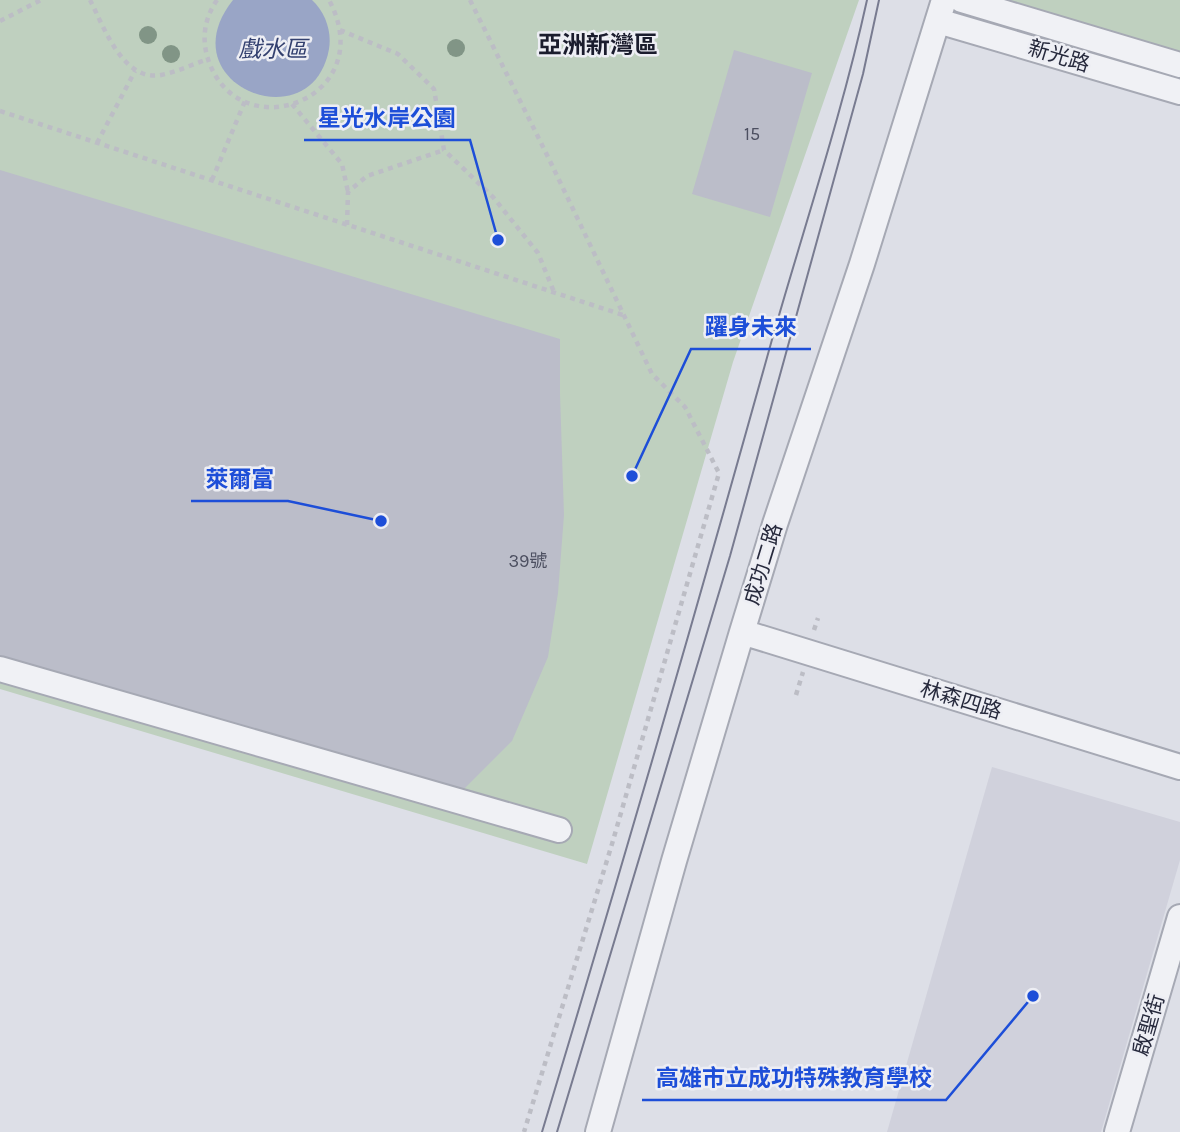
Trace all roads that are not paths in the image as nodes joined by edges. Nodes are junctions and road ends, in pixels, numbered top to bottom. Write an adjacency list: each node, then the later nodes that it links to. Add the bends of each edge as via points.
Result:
1 (962, 0): 3 (street, 新光路)
2 (941, 10): 4 (street, 新光路); 5 (street, 成功二路)
3 (1180, 65)
4 (1180, 92)
5 (742, 632): 7 (street, 林森四路); 10 (street, 成功二路)
6 (0, 669): 8 (street)
7 (1180, 767)
8 (559, 830)
9 (1180, 917): 11 (street, 啟聖街)
10 (598, 1132)
11 (1117, 1132)

